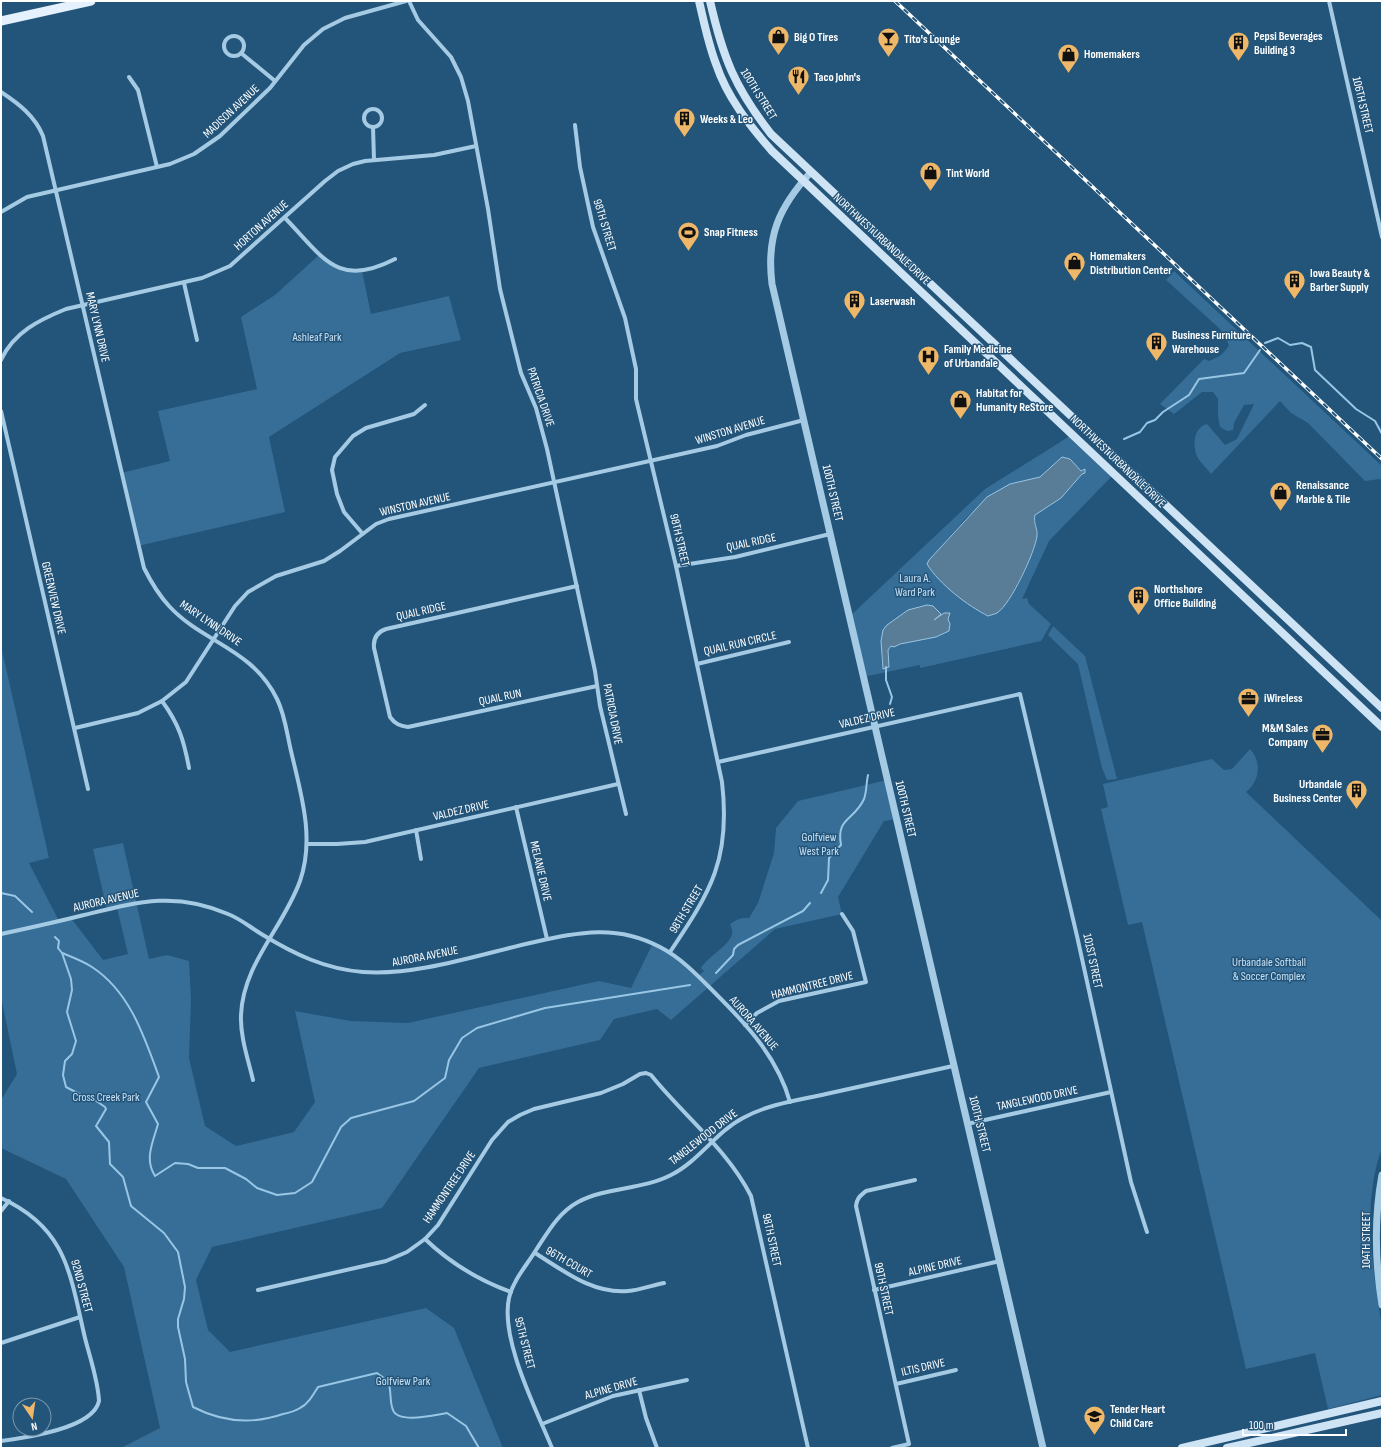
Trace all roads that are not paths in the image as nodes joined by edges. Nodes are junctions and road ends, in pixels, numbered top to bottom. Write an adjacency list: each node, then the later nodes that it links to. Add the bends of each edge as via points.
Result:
1 (91, 1): 6 (main road)
2 (408, 1): 9 (street, MADISON AVENUE, via 345,18 323,29 304,45); 13 (street, PATRICIA DRIVE, via 418,20 451,57 461,78)
3 (699, 1): 17 (main road, 100TH STREET, via 716,63 736,105 772,151)
4 (710, 1): 16 (main road, 100TH STREET, via 724,56 745,98 771,134)
5 (1329, 1): 21 (street, 106TH STREET)
6 (1, 21)
7 (241, 53): 7 (street, via 244,46 240,38 235,36 227,39 225,48 228,53); 9 (street)
8 (128, 77): 15 (street, via 138,90)
9 (275, 81): 15 (street, MADISON AVENUE, via 206,148 182,160)
10 (1, 92): 18 (street, MARY LYNN DRIVE, via 28,113 40,130)
11 (575, 125): 30 (street, 98TH STREET, via 580,167 593,228 624,318 636,369 636,399)
12 (373, 127): 12 (street, via 379,125 382,118 380,112 372,109 365,113 363,118 366,124); 14 (street)
13 (476, 146): 14 (street, HORTON AVENUE, via 434,155); 31 (street, PATRICIA DRIVE, via 500,289 522,373 536,408)
14 (374, 160): 20 (street, HORTON AVENUE, via 353,164 338,171)
15 (157, 167): 18 (street, MADISON AVENUE)
16 (811, 172): 17 (street, 100TH STREET); 42 (main road, NORTHWEST URBANDALE DRIVE)
17 (803, 181): 29 (street, 100TH STREET, via 779,215 771,243 770,266); 45 (main road, NORTHWEST URBANDALE DRIVE)
18 (56, 190): 19 (street, MADISON AVENUE, via 27,197); 24 (street, MARY LYNN DRIVE)
19 (1, 212)
20 (285, 218): 22 (street, via 327,261 341,270 362,271 378,268); 23 (street, HORTON AVENUE, via 230,266)
21 (1382, 236)
22 (395, 258)
23 (184, 283): 24 (street, HORTON AVENUE); 25 (street)
24 (83, 306): 26 (street, HORTON AVENUE, via 36,322 8,347); 36 (street, MARY LYNN DRIVE, via 144,568 154,588 169,606 201,632)
25 (197, 340)
26 (1, 360)
27 (425, 405): 32 (street, via 414,414 366,428 342,446 335,457 332,470 337,494 344,512)
28 (1, 411): 46 (street, GREENVIEW DRIVE)
29 (804, 420): 30 (street, WINSTON AVENUE, via 746,435 718,446); 33 (street, 100TH STREET)
30 (651, 462): 31 (street, WINSTON AVENUE); 34 (street, 98TH STREET)
31 (555, 483): 32 (street, WINSTON AVENUE, via 389,519); 35 (street, PATRICIA DRIVE)
32 (362, 533): 36 (street, WINSTON AVENUE, via 324,561 276,576 248,592 235,606)
33 (830, 534): 34 (street, QUAIL RIDGE, via 734,557); 44 (street, 100TH STREET)
34 (676, 566): 38 (street, 98TH STREET)
35 (577, 586): 39 (street, PATRICIA DRIVE); 43 (street, QUAIL RIDGE, via 380,631 373,642 390,717 398,725)
36 (214, 639): 41 (street, WINSTON AVENUE, via 186,682); 54 (street, MARY LYNN DRIVE, via 249,662 265,679 277,698 304,807)
37 (789, 642): 38 (street, QUAIL RUN CIRCLE)
38 (696, 664): 47 (street, 98TH STREET)
39 (597, 686): 43 (street, QUAIL RUN); 49 (street, PATRICIA DRIVE)
40 (1020, 694): 44 (street, VALDEZ DRIVE); 65 (street, 101ST STREET)
41 (162, 701): 46 (street, WINSTON AVENUE, via 138,713); 48 (street, via 178,725)
42 (1382, 708)
43 (408, 727)
44 (875, 727): 47 (street, VALDEZ DRIVE); 62 (street, 100TH STREET)
45 (1382, 727)
46 (75, 728): 50 (street, GREENVIEW DRIVE)
47 (718, 762): 60 (street, 98TH STREET, via 725,817 718,868 703,903)
48 (189, 768)
49 (618, 784): 51 (street, VALDEZ DRIVE); 52 (street, PATRICIA DRIVE)
50 (88, 789)
51 (516, 807): 53 (street, VALDEZ DRIVE); 59 (street, MELANIE DRIVE)
52 (626, 814)
53 (416, 830): 54 (street, VALDEZ DRIVE, via 365,842); 55 (street)
54 (307, 844): 58 (street, MARY LYNN DRIVE, via 300,882)
55 (421, 859)
56 (842, 914): 61 (street, HAMMONTREE DRIVE, via 853,931 866,982 779,1002 757,1014)
57 (1, 934): 58 (street, AURORA AVENUE, via 144,901 170,900 217,909)
58 (270, 939): 59 (street, AURORA AVENUE, via 304,958 322,964 360,972 390,973); 64 (street, MARY LYNN DRIVE, via 251,971 242,1002 243,1034)
59 (547, 939): 60 (street, AURORA AVENUE, via 575,933 604,931 647,940)
60 (670, 952): 61 (street, AURORA AVENUE, via 684,962)
61 (745, 1025): 66 (street, AURORA AVENUE, via 770,1054)
62 (953, 1066): 66 (street, TANGLEWOOD DRIVE); 67 (street, 100TH STREET)
63 (645, 1073): 68 (street, 98TH STREET, via 651,1075); 75 (street, HAMMONTREE DRIVE, via 601,1093 534,1109 508,1122 492,1140 438,1225)
64 (253, 1080)
65 (1111, 1092): 67 (street, TANGLEWOOD DRIVE); 74 (street, 101ST STREET, via 1131,1182)
66 (790, 1102): 68 (street, TANGLEWOOD DRIVE, via 743,1118)
67 (967, 1124): 77 (street, 100TH STREET)
68 (712, 1143): 76 (street, TANGLEWOOD DRIVE, via 684,1167 661,1180 580,1201 568,1208 557,1218); 97 (street, 98TH STREET, via 742,1178 751,1196)
69 (1382, 1175): 82 (street, 104TH STREET, via 1376,1246)
70 (915, 1180): 80 (street, 99TH STREET, via 866,1192 856,1200 856,1213)
71 (1, 1198): 72 (street, 92ND STREET)
72 (9, 1202): 73 (street); 83 (street, 92ND STREET, via 36,1219 58,1245 67,1264)
73 (1, 1211)
74 (1147, 1232)
75 (425, 1239): 79 (street, HAMMONTREE DRIVE, via 407,1252 386,1261); 81 (street, via 452,1263 471,1275)
76 (535, 1253): 78 (street, 96TH COURT, via 587,1285 603,1290 629,1291); 81 (street, TANGLEWOOD DRIVE)
77 (1000, 1262): 80 (street, ALPINE DRIVE); 99 (street, 100TH STREET)
78 (664, 1283)
79 (258, 1290)
80 (874, 1290): 87 (street, 99TH STREET)
81 (511, 1292): 91 (street, 95TH STREET, via 507,1312 508,1326 516,1358)
82 (1382, 1305)
83 (80, 1317): 84 (street); 93 (street, 92ND STREET, via 98,1394 97,1406 76,1422 49,1433)
84 (1, 1343)
85 (956, 1370): 87 (street, ILTIS DRIVE)
86 (687, 1380): 88 (street, ALPINE DRIVE)
87 (896, 1384): 98 (street, 99TH STREET, via 909,1444)
88 (639, 1390): 91 (street, ALPINE DRIVE, via 594,1402); 96 (street)
89 (1382, 1401): 92 (main road)
90 (1382, 1413): 94 (main road)
91 (542, 1424): 95 (street, 95TH STREET)
92 (1234, 1436): 94 (street); 100 (main road)
93 (1, 1441)
94 (1236, 1447): 101 (main road)
95 (552, 1448)
96 (657, 1448)
97 (808, 1448)
98 (892, 1448)
99 (1043, 1448)
100 (1182, 1448)
101 (1227, 1448)

